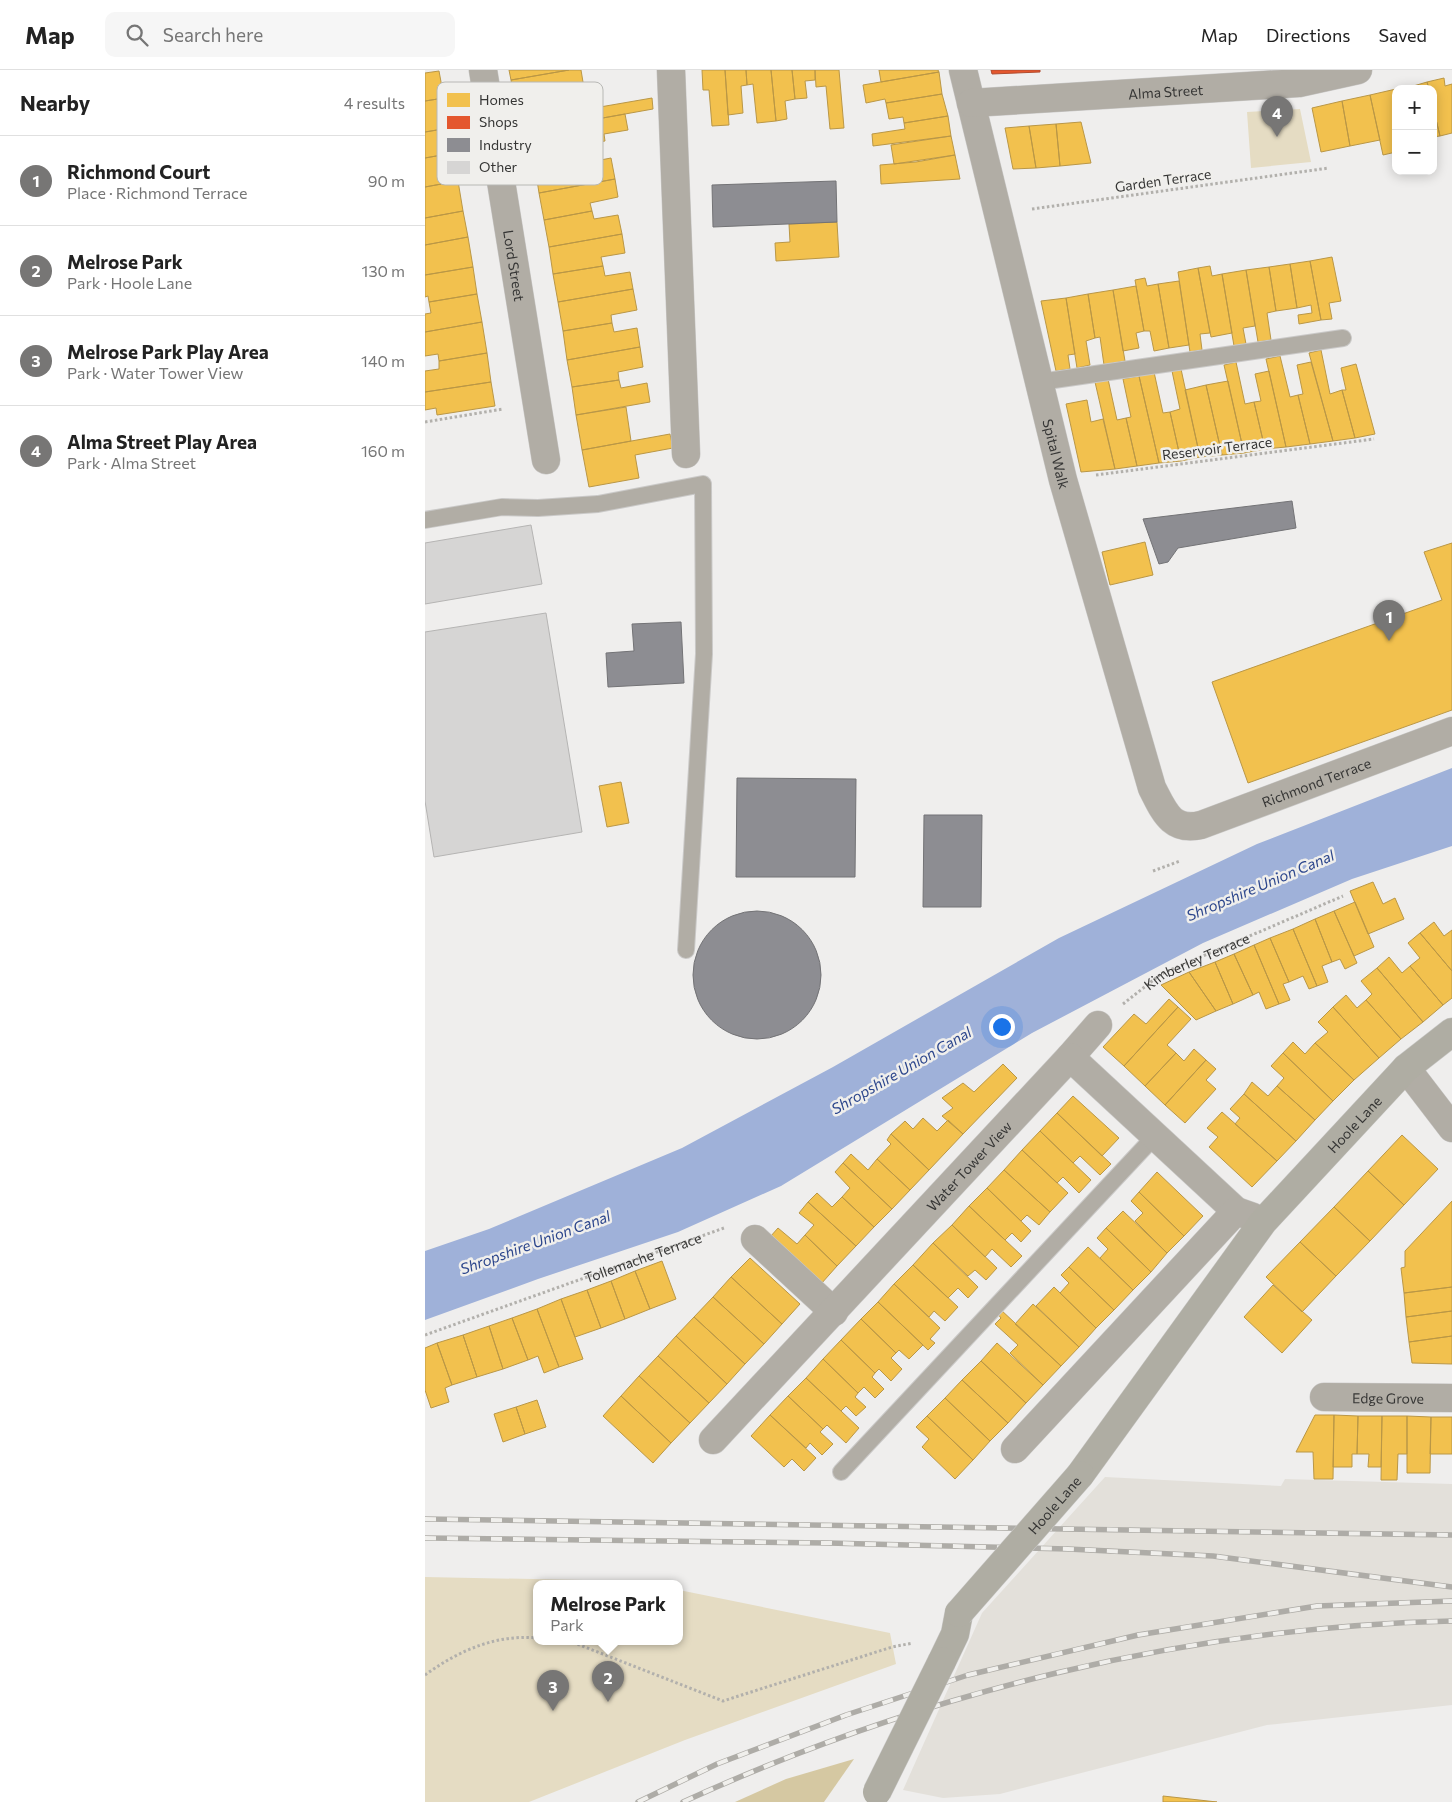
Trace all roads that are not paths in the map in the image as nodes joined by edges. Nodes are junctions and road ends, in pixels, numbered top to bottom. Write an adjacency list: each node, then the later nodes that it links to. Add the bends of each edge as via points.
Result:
1 (671, 70): 8 (street)
2 (963, 70): 4 (street, Spital Walk)
3 (1358, 70): 4 (street, Alma Street, via 1299,83)
4 (971, 104): 7 (street, Spital Walk)
5 (502, 185): 9 (street, Lord Street)
6 (1343, 338): 7 (lane)
7 (1039, 382): 12 (street, Spital Walk, via 1063,480 1152,788 1166,815)
8 (686, 454)
9 (546, 460)
10 (425, 520): 13 (lane, via 502,507 598,504 703,484 704,654)
11 (1452, 731): 12 (street, Richmond Terrace, via 1229,816 1190,828)
12 (1179, 825)
13 (686, 950)
14 (1098, 1025): 16 (street)
15 (1452, 1032): 17 (street, Hoole Lane)
16 (1070, 1056): 19 (street); 23 (street, Water Tower View)
17 (1406, 1068): 18 (street); 21 (street, Hoole Lane)
18 (1452, 1128)
19 (1155, 1136): 20 (street); 28 (lane)
20 (1236, 1211): 21 (street); 27 (street)
21 (1263, 1222): 29 (street, Hoole Lane, bridge, via 1080,1475 957,1623 942,1662)
22 (755, 1239): 23 (street)
23 (834, 1312): 26 (street, Water Tower View)
24 (1324, 1397): 25 (street, Edge Grove)
25 (1452, 1398)
26 (713, 1440)
27 (1015, 1449)
28 (841, 1472)
29 (874, 1797)

